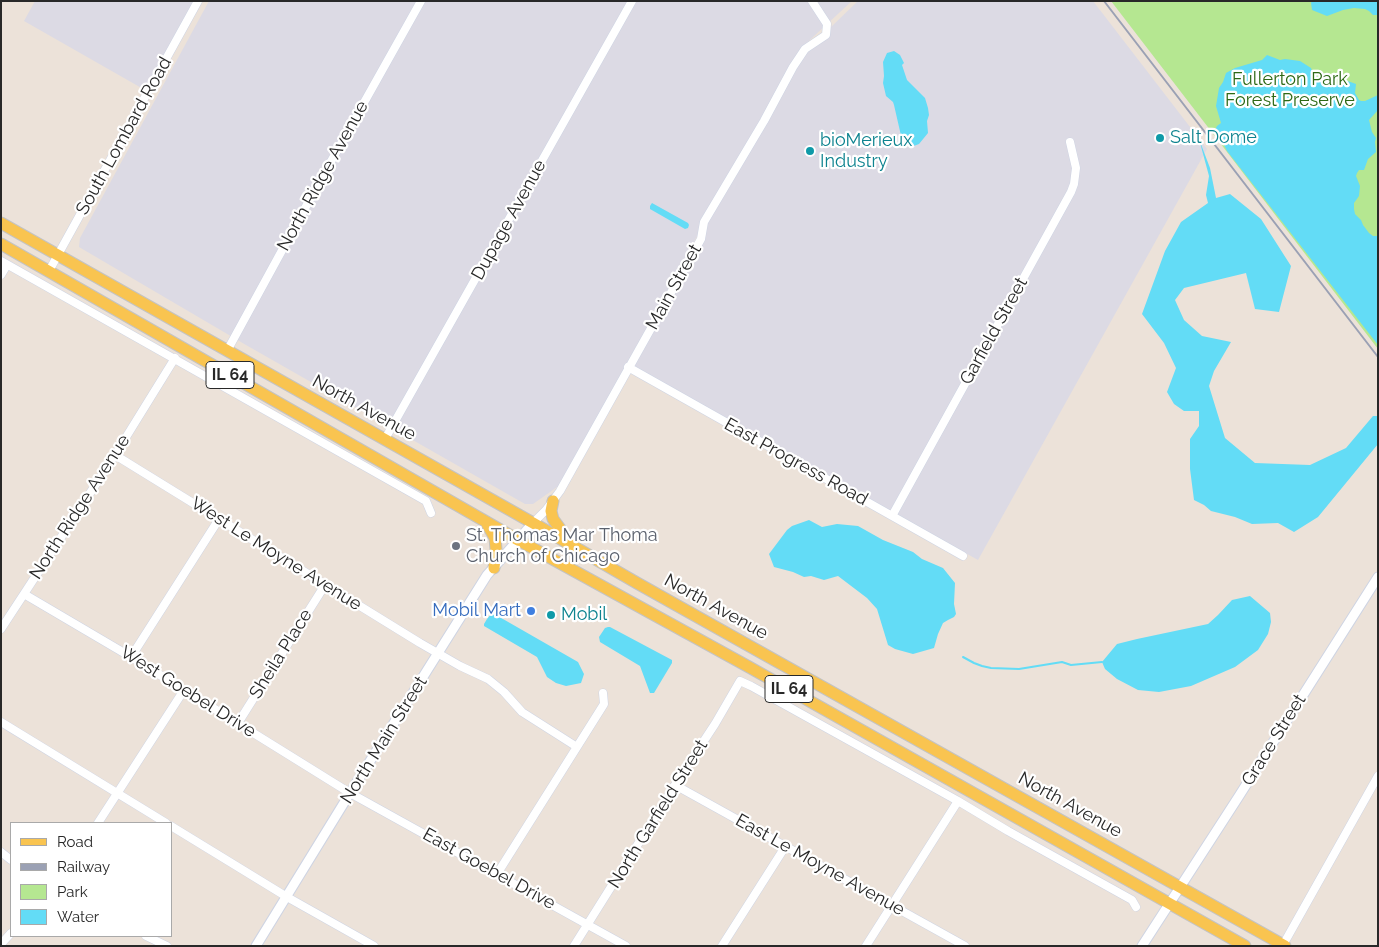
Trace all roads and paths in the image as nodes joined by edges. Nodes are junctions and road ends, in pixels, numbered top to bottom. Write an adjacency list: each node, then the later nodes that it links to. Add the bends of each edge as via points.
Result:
1 (198, 1): 8 (street, South Lombard Road)
2 (421, 1): 12 (street, North Ridge Avenue)
3 (632, 1): 15 (street, Dupage Avenue)
4 (812, 1): 14 (street, Main Street, via 827,24 826,35 804,49 793,67 704,222 701,239)
5 (1070, 142): 19 (street, Garfield Street, via 1076,168 1071,192)
6 (1, 223): 8 (main road, North Avenue / IL 64)
7 (1, 244): 10 (main road, North Avenue / IL 64)
8 (59, 254): 10 (street, South Lombard Road); 12 (main road, North Avenue / IL 64)
9 (4, 263): 11 (street); 13 (street)
10 (49, 271): 21 (main road, North Avenue / IL 64)
11 (1, 275)
12 (227, 351): 15 (main road, North Avenue / IL 64)
13 (175, 358): 16 (street, North Ridge Avenue); 18 (street, via 426,501)
14 (628, 367): 17 (street, Main Street); 19 (street, East Progress Road)
15 (385, 439): 22 (main road, North Avenue / IL 64)
16 (115, 455): 20 (street, West Le Moyne Avenue); 29 (street, North Ridge Avenue)
17 (553, 501): 22 (street, Main Street); 24 (main road, via 553,519)
18 (431, 513)
19 (892, 516): 25 (street, East Progress Road)
20 (219, 519): 28 (street, West Le Moyne Avenue); 32 (street)
21 (485, 521): 23 (main road, North Avenue / IL 64); 26 (main road, via 495,538)
22 (534, 523): 23 (street, Main Street); 24 (main road, North Avenue / IL 64)
23 (518, 540): 26 (street, North Main Street); 50 (main road, North Avenue / IL 64)
24 (575, 547): 48 (main road, North Avenue / IL 64)
25 (963, 556)
26 (494, 568): 31 (street, North Main Street)
27 (1377, 580): 48 (street, Grace Street)
28 (325, 584): 31 (street, West Le Moyne Avenue); 36 (street, Sheila Place)
29 (24, 594): 30 (street, North Ridge Avenue); 32 (street, West Goebel Drive)
30 (1, 629)
31 (438, 654): 37 (street, via 488,679 522,712); 41 (street, North Main Street)
32 (131, 657): 33 (street, West Goebel Drive)
33 (184, 690): 36 (street, West Goebel Drive); 40 (street)
34 (603, 693): 37 (street, via 604,704)
35 (1, 722): 40 (street)
36 (238, 723): 41 (street, West Goebel Drive)
37 (577, 747): 47 (street)
38 (1378, 776): 57 (street)
39 (675, 785): 42 (street, North Garfield Street, via 740,681); 46 (street, East Le Moyne Avenue); 53 (street, North Garfield Street)
40 (117, 793): 43 (street); 44 (street)
41 (350, 793): 47 (street, East Goebel Drive); 49 (street, North Main Street)
42 (958, 801): 51 (street); 52 (street, via 1132,900)
43 (99, 822)
44 (164, 822)
45 (172, 827): 49 (street)
46 (786, 847): 51 (street, East Le Moyne Avenue); 63 (street)
47 (497, 874): 53 (street, East Goebel Drive)
48 (1180, 886): 50 (street, Grace Street); 57 (main road, North Avenue / IL 64)
49 (287, 897): 59 (street, North Main Street); 60 (street)
50 (1170, 903): 66 (street, Grace Street); 67 (main road, North Avenue / IL 64)
51 (892, 905): 64 (street); 65 (street, East Le Moyne Avenue)
52 (1136, 907)
53 (588, 924): 61 (street, North Garfield Street); 62 (street, East Goebel Drive)
54 (10, 933): 56 (street)
55 (148, 937): 58 (street)
56 (1, 944)
57 (1284, 945)
58 (167, 946)
59 (256, 946)
60 (374, 946)
61 (574, 946)
62 (626, 946)
63 (722, 946)
64 (866, 946)
65 (964, 946)
66 (1142, 946)
67 (1245, 946)

